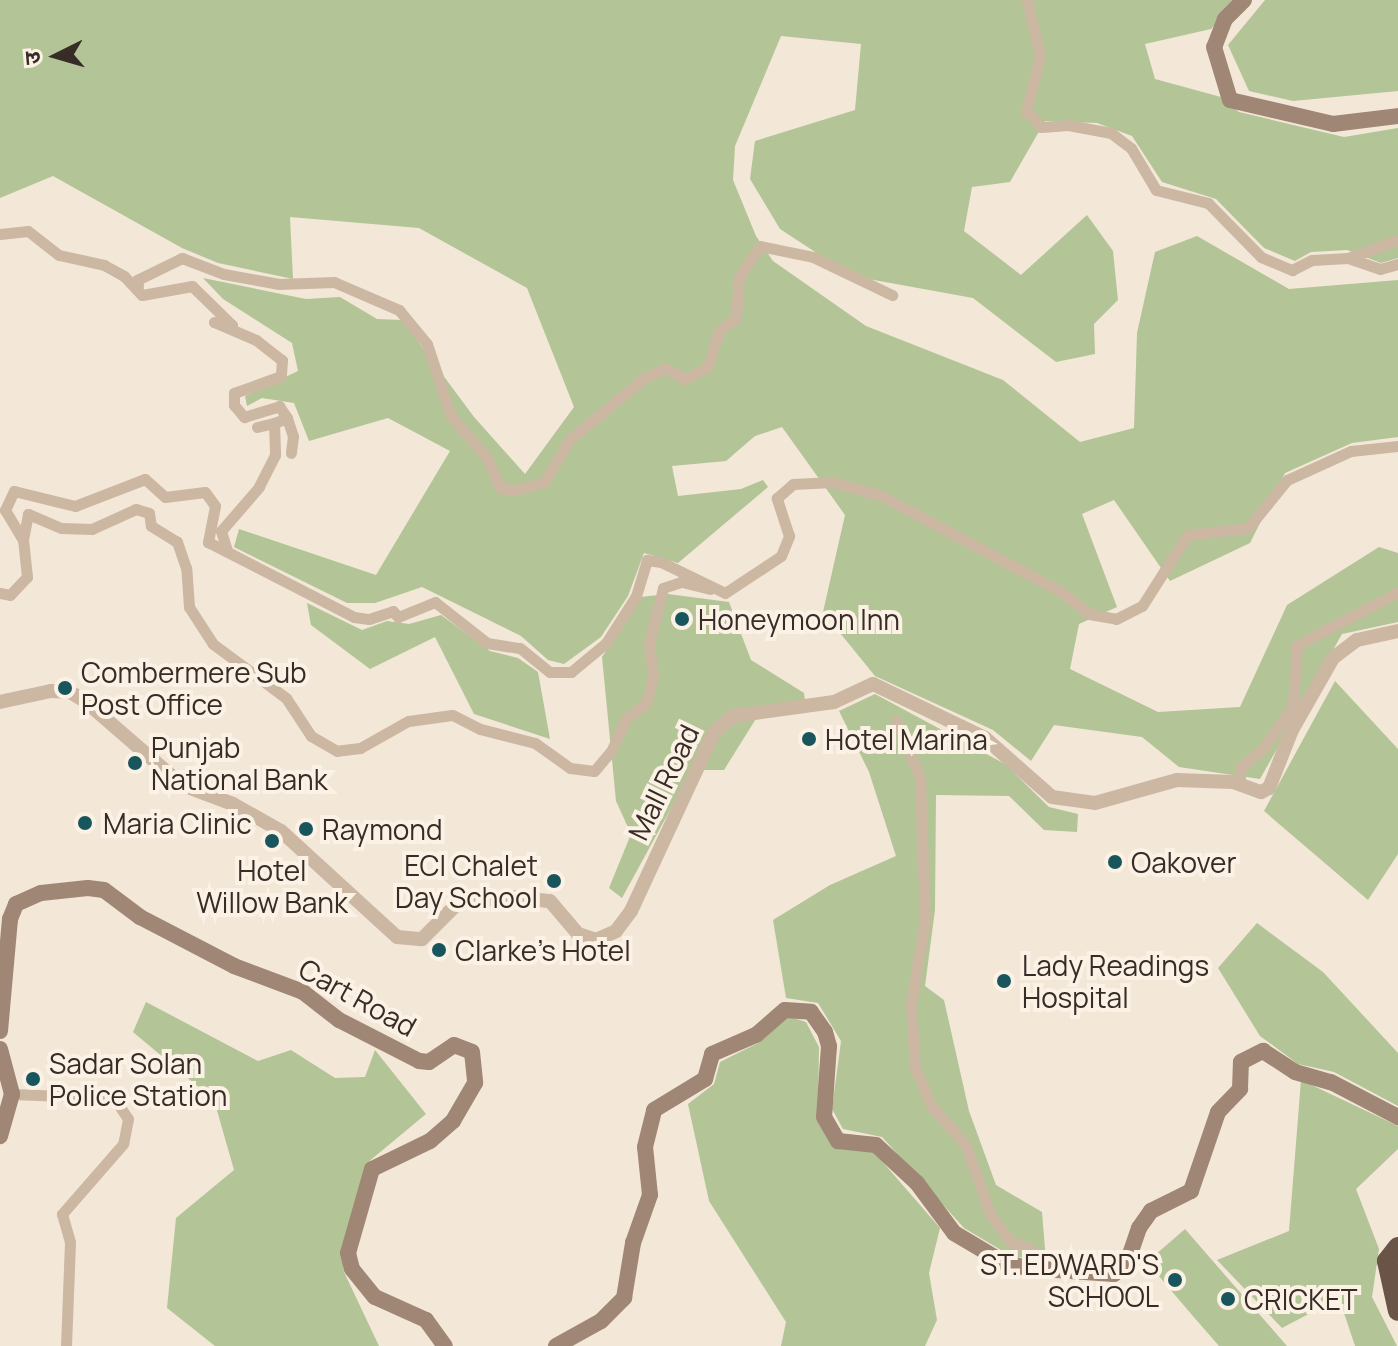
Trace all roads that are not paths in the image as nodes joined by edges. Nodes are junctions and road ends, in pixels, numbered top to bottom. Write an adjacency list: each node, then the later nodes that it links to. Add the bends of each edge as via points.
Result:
1 (1027, 0): 6 (street, via 1040,56 1026,111 1041,127 1068,125 1111,133 1131,148 1156,190 1208,203 1261,257 1292,270 1312,260)
2 (1244, 0): 3 (main road, via 1225,19 1214,47 1230,100 1333,124)
3 (1398, 116)
4 (0, 234): 8 (street, via 28,231 59,255 104,265)
5 (1398, 240): 6 (street)
6 (1348, 258): 7 (street, via 1380,269)
7 (1398, 264)
8 (138, 286): 9 (street, via 137,280 182,258 224,274 279,284 334,282 399,310 427,344 451,416 488,459 500,488 515,490 544,482 570,439 643,379 666,368 685,379 708,366 719,331 736,317 739,277 760,246 813,257); 10 (street, via 134,292 142,295 192,286 232,325 214,322 256,340 282,360 281,376 234,393 234,399 244,417 279,406)
9 (892, 295)
10 (287, 418): 11 (street); 14 (street)
11 (274, 423): 12 (street); 16 (street, via 270,467 221,531)
12 (257, 427)
13 (1398, 446): 17 (street, via 1351,451 1287,480 1248,528 1187,535 1142,606 1116,619 1089,614 1060,591 880,495 833,482 793,484 777,498 789,536 781,556 725,593)
14 (291, 453)
15 (23, 540): 16 (street, via 5,510 14,491 75,506 145,479 165,497 205,492 215,506 208,542); 17 (street, via 28,514 61,528 92,529 136,509 149,513 151,526 177,542 186,568 189,607 213,644 286,698 311,736 337,751 360,748 408,721 452,715 498,735 535,743 561,764 583,771 603,763 626,718 646,704 653,676 651,632 663,588 681,582); 19 (street, via 27,577 10,595)
16 (228, 552): 17 (street, via 354,617 369,619 393,611 398,617 435,602 487,643 520,648 550,672 571,672 606,643 636,596 647,560 661,562)
17 (710, 589)
18 (1398, 592): 23 (street, via 1297,645 1293,706 1265,746 1240,768)
19 (0, 593)
20 (1398, 631): 23 (street, Mall Road, via 1341,649 1292,730 1269,788 1261,792)
21 (0, 702): 23 (street, Mall Road, via 70,692 182,785 233,804 281,831 364,910 409,942 422,939 459,902 515,897 550,901 578,934 605,938 631,911 722,721 834,702 873,684 985,738 1052,797 1095,803 1177,780)
22 (896, 721): 31 (street, via 920,778 925,919 911,1004 915,1068 932,1107 966,1145 990,1214 1010,1241 1031,1249)
23 (1240, 784)
24 (0, 1031): 34 (main road, Cart Road, via 10,919 16,904 41,893 88,888 104,890 140,917 234,966 303,992 339,1020 419,1061 429,1062 454,1045 472,1052 475,1083 453,1121 430,1141 372,1169 348,1253 352,1269 375,1297 426,1320)
25 (0, 1049): 26 (main road)
26 (0, 1056): 27 (main road, via 11,1075)
27 (12, 1094): 29 (main road); 33 (street, via 114,1098 128,1119 123,1144 62,1214 70,1242)
28 (1398, 1117): 31 (main road, via 1331,1082 1295,1072 1263,1051 1241,1062 1240,1089 1218,1112 1191,1191 1151,1211 1121,1267 1094,1277)
29 (0, 1136)
30 (1398, 1247): 32 (highway, via 1387,1261 1387,1278)
31 (1027, 1268): 35 (main road, via 1003,1262 954,1233 917,1183 876,1145 838,1141 824,1117 829,1046 825,1032 811,1012 785,1010 756,1035 712,1054 705,1079 654,1110 645,1147 650,1195 633,1243 624,1298 601,1321)
32 (1398, 1311)
33 (66, 1346)
34 (445, 1346)
35 (556, 1346)

